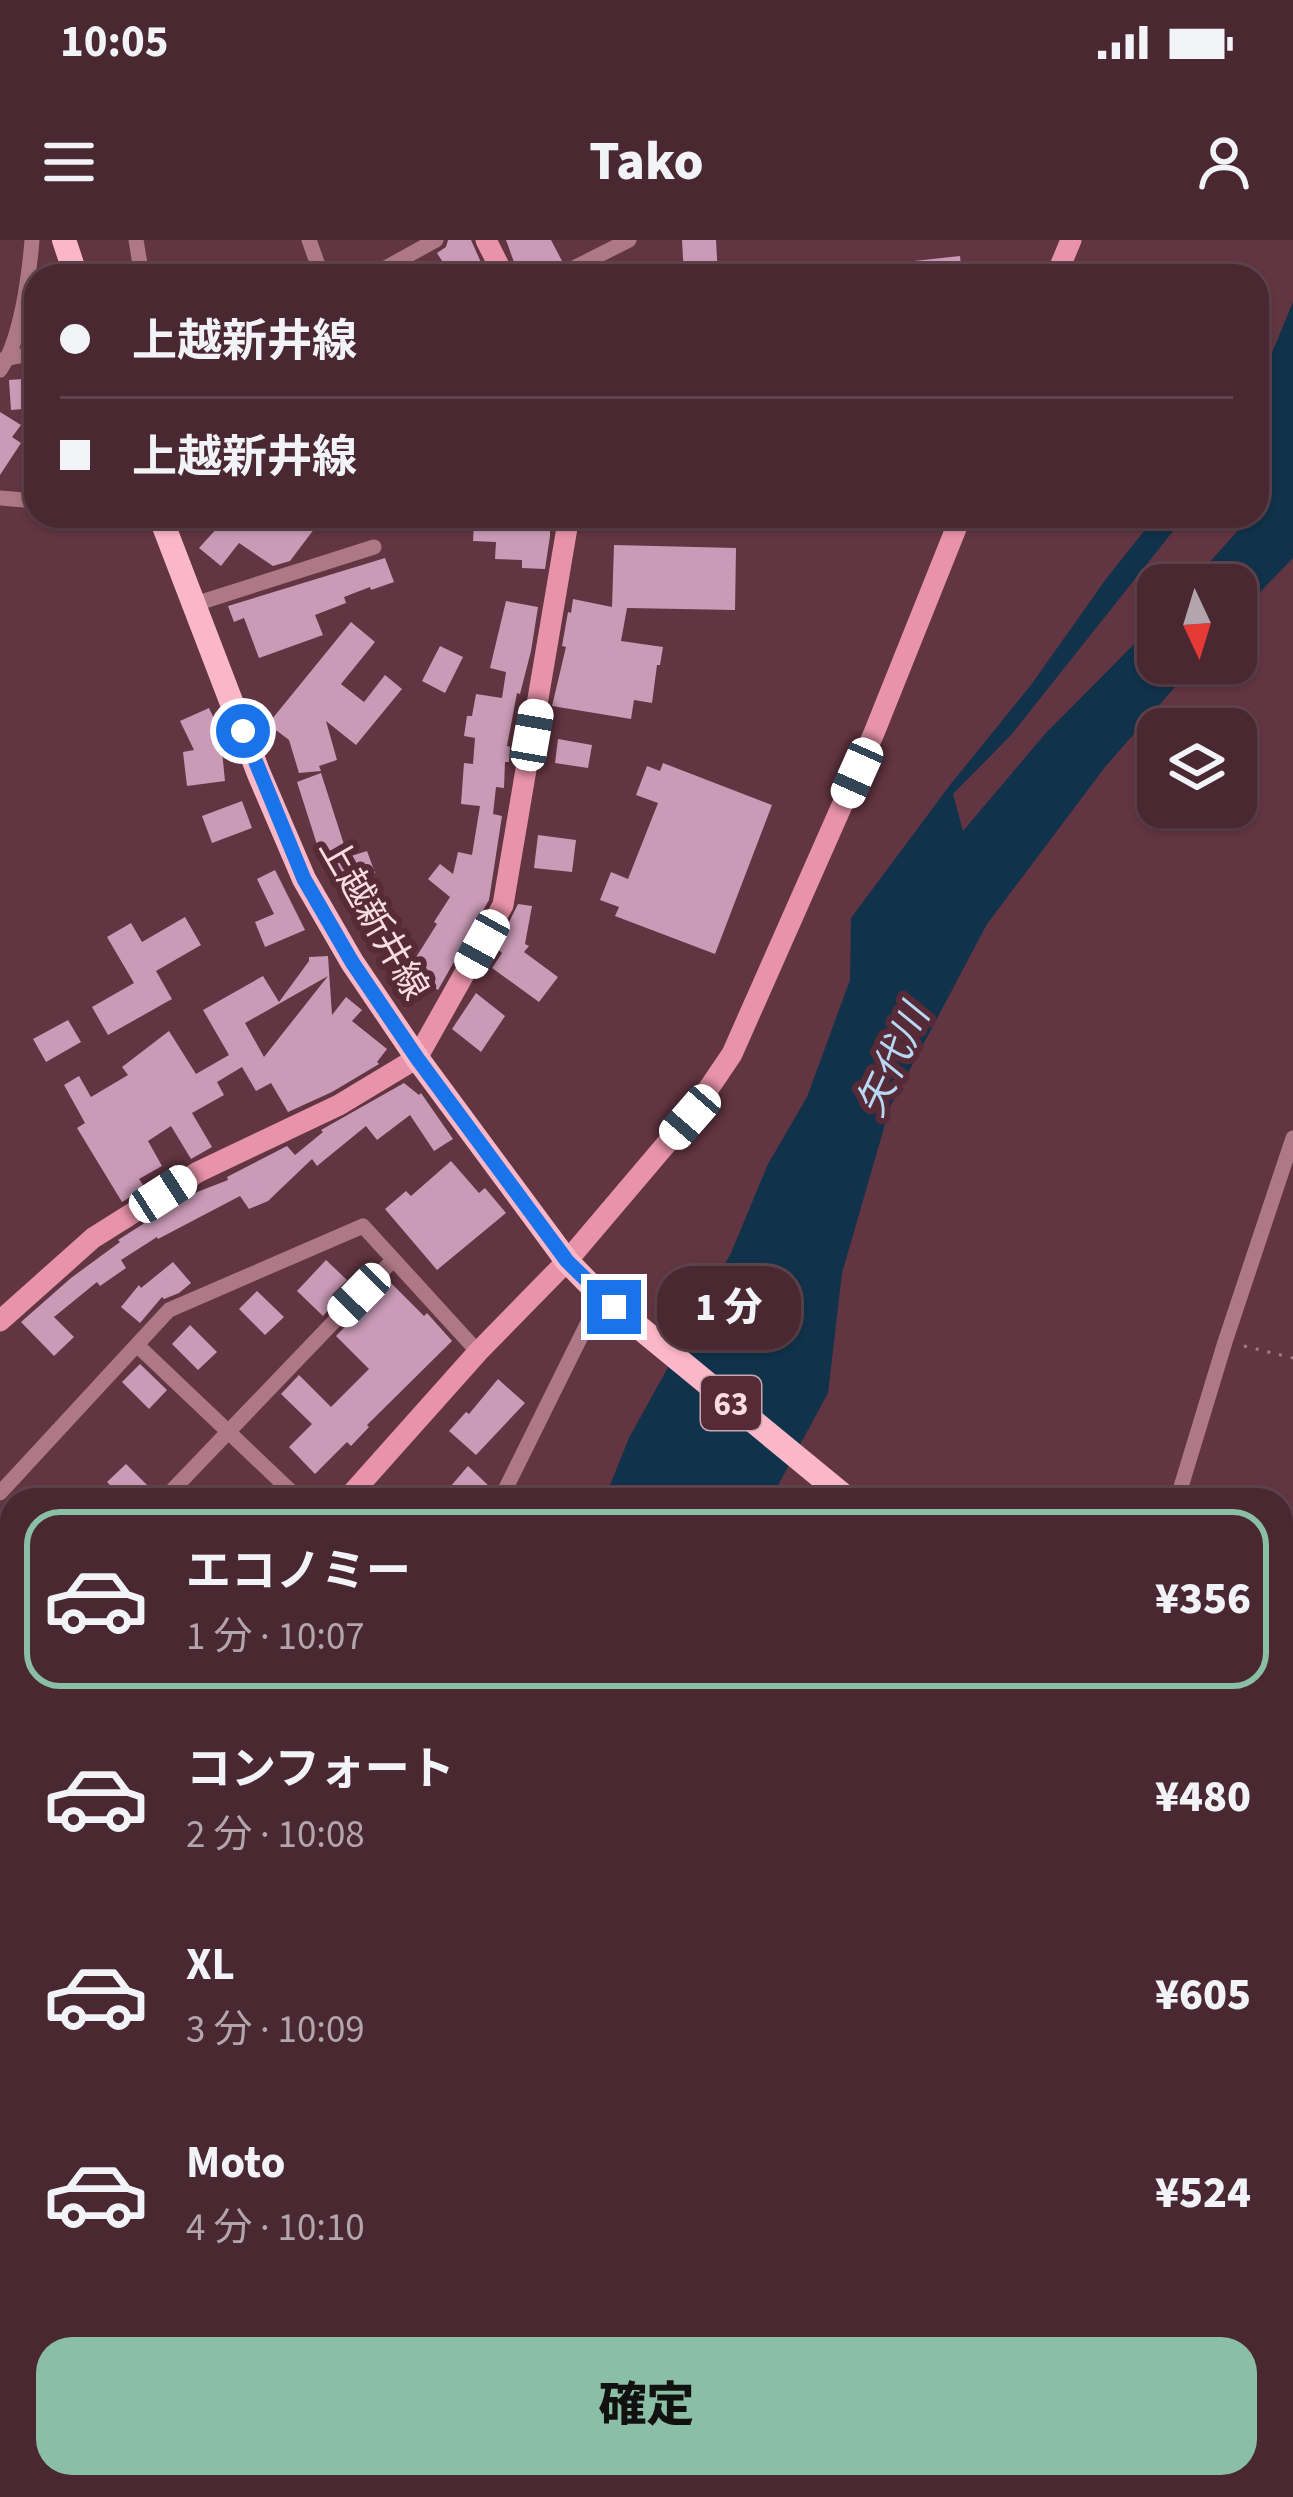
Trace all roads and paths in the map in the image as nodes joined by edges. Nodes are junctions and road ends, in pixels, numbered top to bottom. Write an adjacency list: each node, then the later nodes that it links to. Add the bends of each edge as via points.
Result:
1 (436, 240): 3 (street)
2 (629, 240): 4 (street)
3 (393, 264)
4 (582, 264)
5 (24, 294): 6 (street)
6 (3, 363)
7 (165, 528): 11 (main road, 上越新井線 / 63)
8 (566, 528): 12 (street, via 503,905)
9 (956, 528): 15 (street, via 732,1054 690,1117)
10 (374, 548): 11 (street)
11 (195, 604): 12 (main road, 上越新井線 / 63, via 304,879)
12 (417, 1058): 15 (main road, 上越新井線 / 63); 17 (street, via 198,1172 93,1238)
13 (1293, 1138): 18 (street)
14 (392, 1261): 19 (street, via 363,1226 169,1310); 20 (street); 22 (street)
15 (567, 1261): 16 (main road, 上越新井線 / 63); 20 (street)
16 (608, 1301): 27 (street); 28 (main road, 63)
17 (0, 1321)
18 (1225, 1342): 21 (path); 29 (street)
19 (138, 1346): 22 (street); 23 (street)
20 (478, 1352): 26 (street)
21 (1293, 1358)
22 (228, 1432): 24 (street); 25 (street)
23 (5, 1488)
24 (174, 1488)
25 (286, 1488)
26 (357, 1488)
27 (507, 1488)
28 (834, 1488)
29 (1182, 1488)

